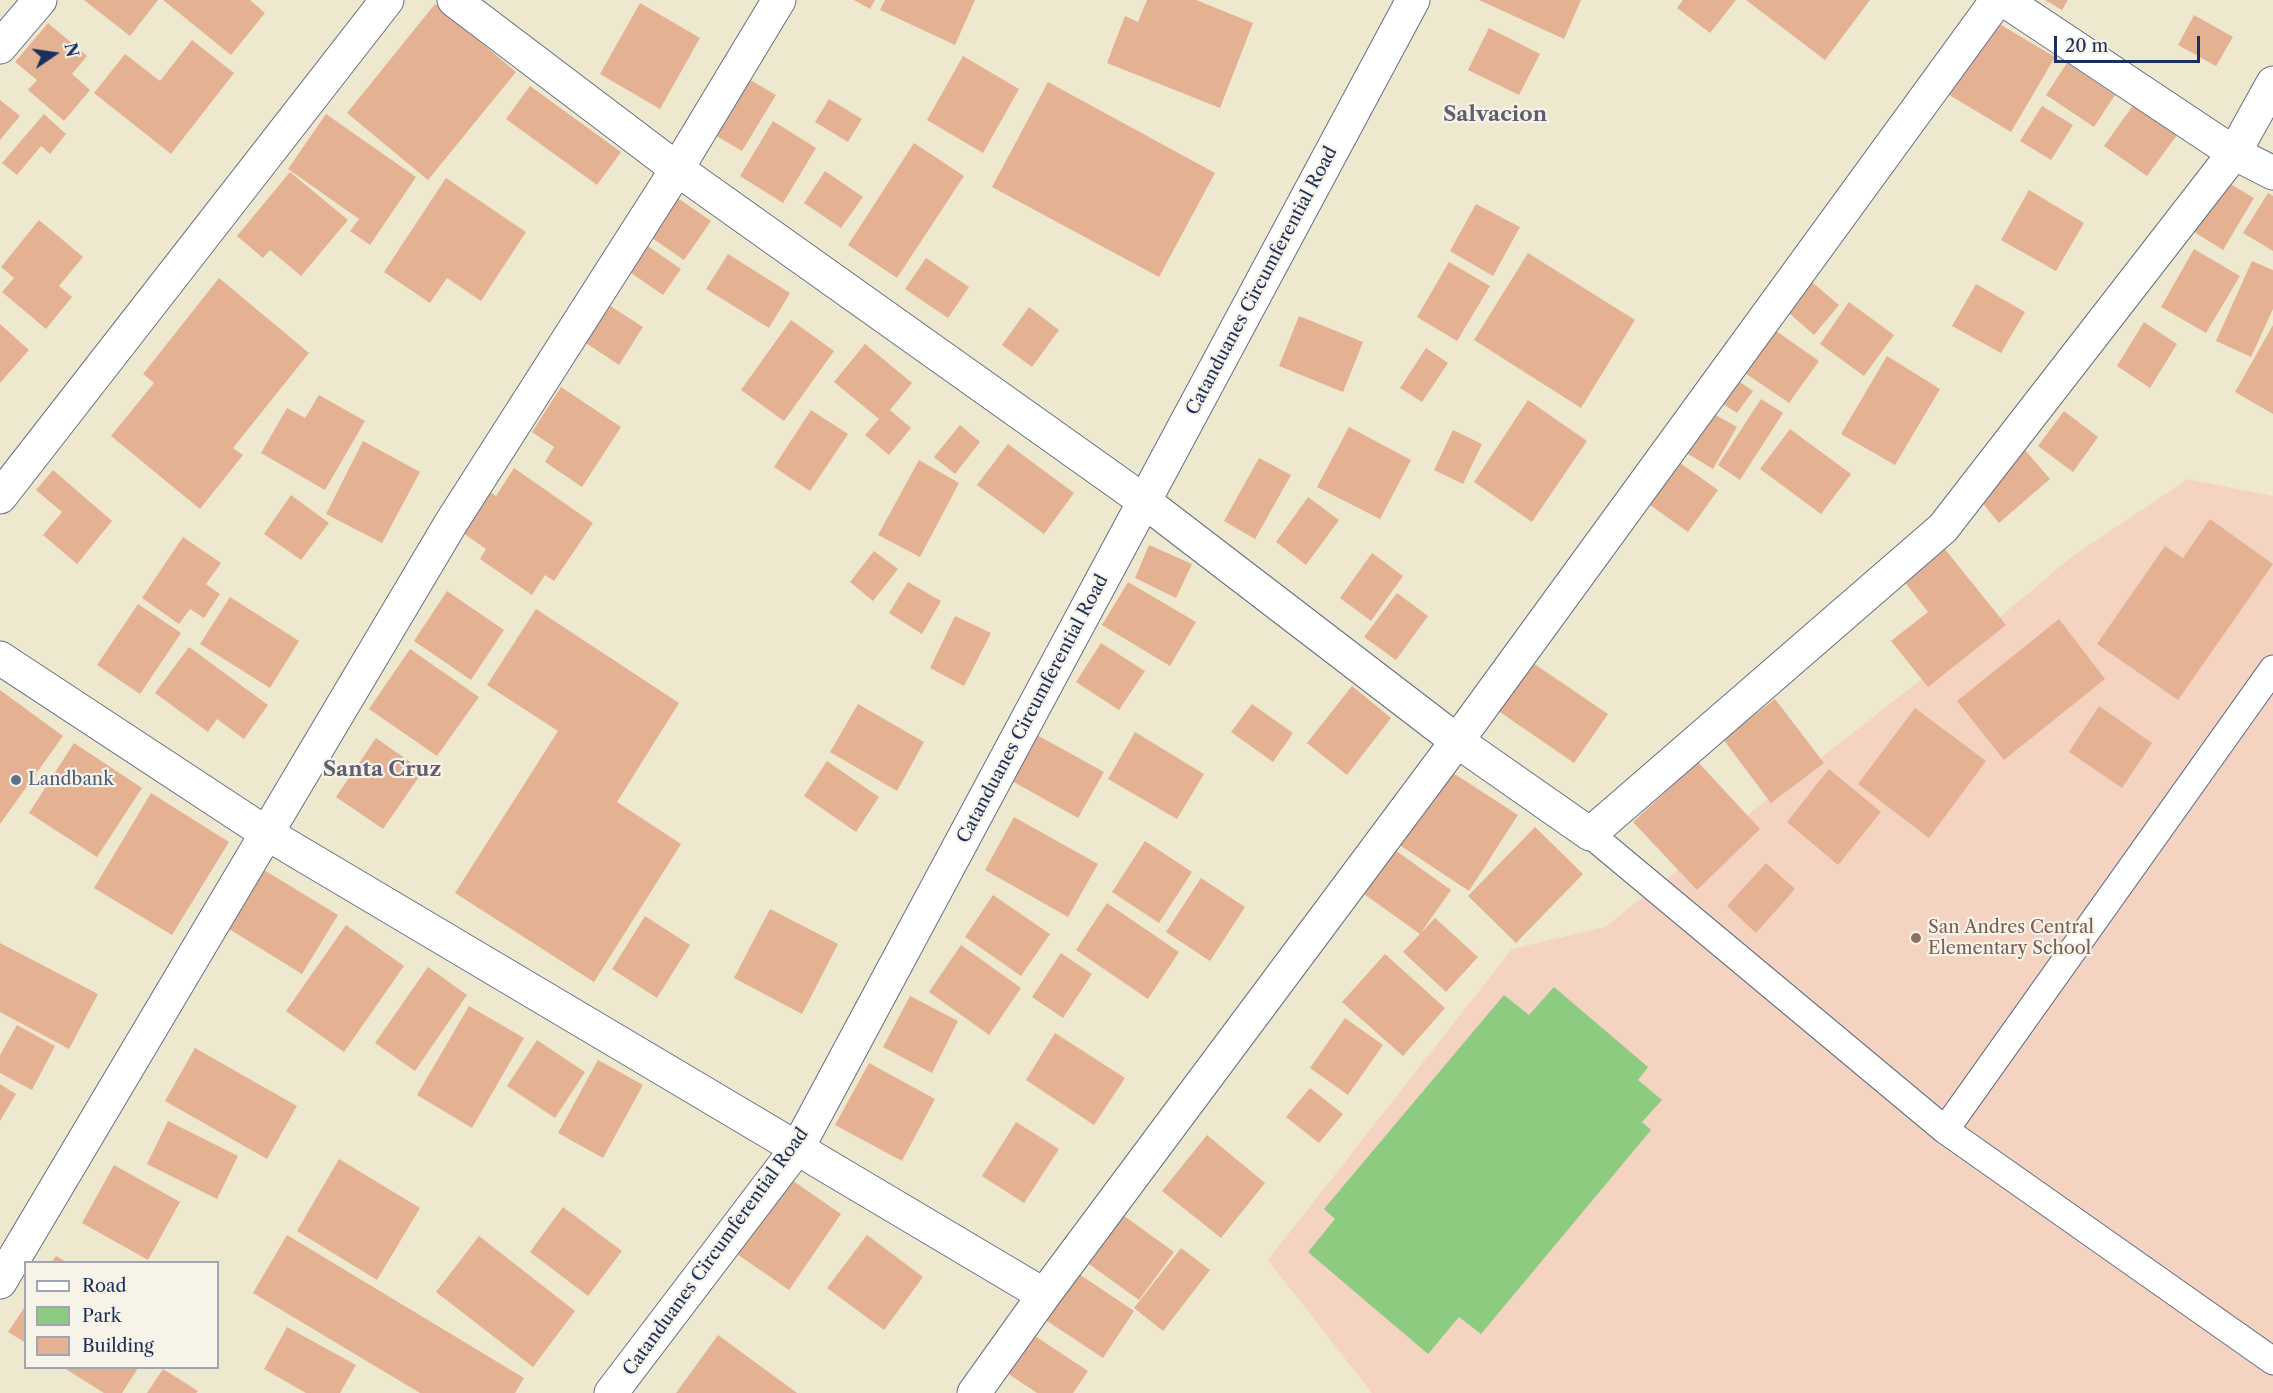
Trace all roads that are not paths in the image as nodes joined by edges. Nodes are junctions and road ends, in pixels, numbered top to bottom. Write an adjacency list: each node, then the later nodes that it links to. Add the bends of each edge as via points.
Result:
1 (40, 0): 8 (street)
2 (387, 0): 13 (street)
3 (454, 0): 11 (street)
4 (779, 0): 11 (street)
5 (1413, 0): 14 (street, Catanduanes Circumferential Road)
6 (1996, 0): 17 (street)
7 (2004, 0): 10 (street)
8 (0, 47)
9 (2273, 83): 10 (street)
10 (2234, 153): 12 (street); 19 (street, via 1943,528)
11 (677, 169): 14 (street); 18 (street, via 451,523)
12 (2273, 173)
13 (0, 497)
14 (1144, 501): 17 (street); 21 (street, Catanduanes Circumferential Road)
15 (0, 658): 18 (street)
16 (2273, 669): 20 (lane)
17 (1457, 741): 19 (street); 23 (street)
18 (266, 833): 21 (street); 22 (street)
19 (1590, 834): 20 (lane)
20 (1945, 1130): 24 (lane)
21 (798, 1147): 23 (street); 25 (street, Catanduanes Circumferential Road)
22 (0, 1282)
23 (1044, 1296): 26 (street)
24 (2273, 1361)
25 (611, 1393)
26 (974, 1393)

